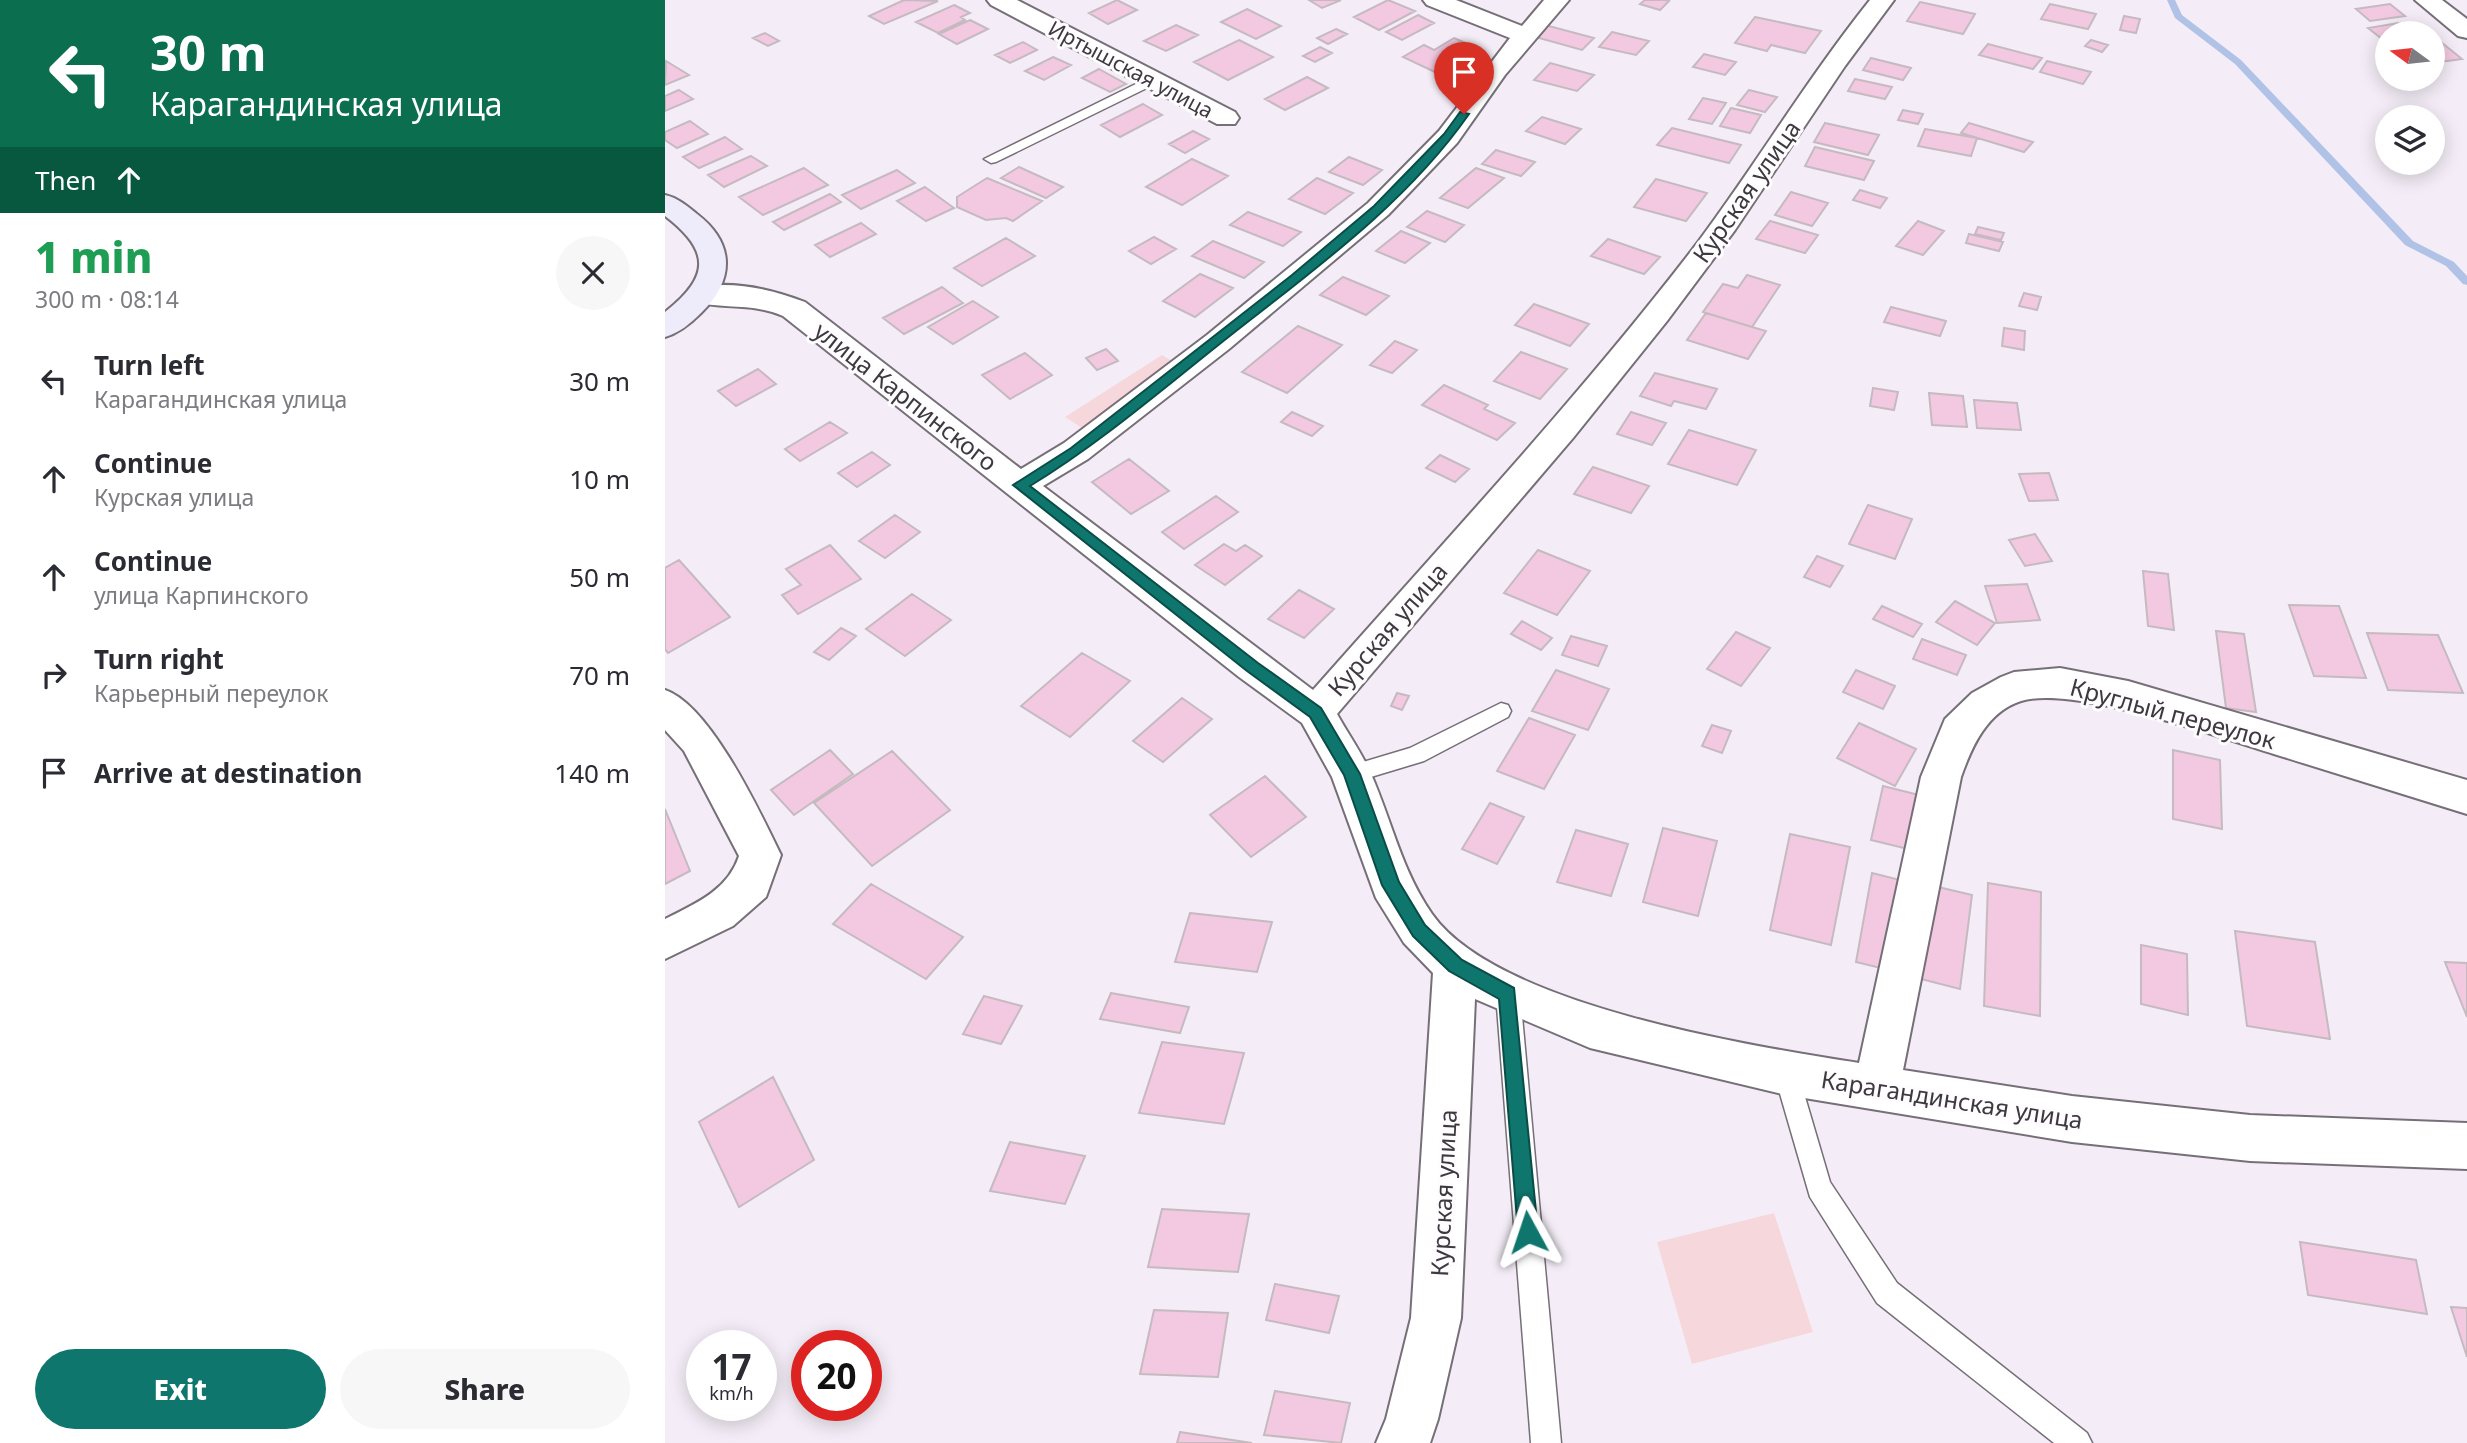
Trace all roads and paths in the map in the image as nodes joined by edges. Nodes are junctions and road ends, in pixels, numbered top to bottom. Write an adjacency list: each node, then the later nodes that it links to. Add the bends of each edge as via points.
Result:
1 (999, 0): 8 (street, Иртышская улица)
2 (1435, 0): 7 (street)
3 (1557, 0): 7 (street)
4 (1882, 0): 17 (street, Курская улица, via 1703,254 1591,394)
5 (2427, 0): 6 (street)
6 (2467, 31)
7 (1524, 35): 14 (street, via 1448,137 1378,209 1219,342 1076,451)
8 (1152, 80): 9 (street, Иртышская улица); 10 (lane)
9 (1226, 118)
10 (991, 159)
11 (665, 203): 12 (main road, via 712,249 711,276)
12 (702, 295): 13 (main road); 14 (street, улица Карпинского, via 766,298 794,309)
13 (665, 327)
14 (1020, 485): 17 (street, улица Карпинского)
15 (665, 705): 20 (street, via 698,740 759,855 751,884 718,913)
16 (1501, 711): 18 (lane, via 1416,755)
17 (1316, 712): 18 (street, Курская улица)
18 (1351, 774): 21 (street, Курская улица, via 1391,885 1419,930)
19 (2467, 797): 24 (street, Круглый переулок, via 2128,696 2060,683 2014,687 1985,704 1959,730 1941,777)
20 (665, 940)
21 (1455, 966): 22 (street, Карагандинская улица); 26 (street, Курская улица, via 1436,1318)
22 (1508, 994): 23 (street, Карагандинская улица, via 1590,1027); 27 (lane)
23 (1786, 1073): 24 (street, Карагандинская улица); 28 (lane, via 1819,1188 1887,1293)
24 (1877, 1087): 25 (street, Карагандинская улица, via 2072,1119 2250,1138)
25 (2467, 1146)
26 (1402, 1443)
27 (1546, 1443)
28 (2077, 1443)

